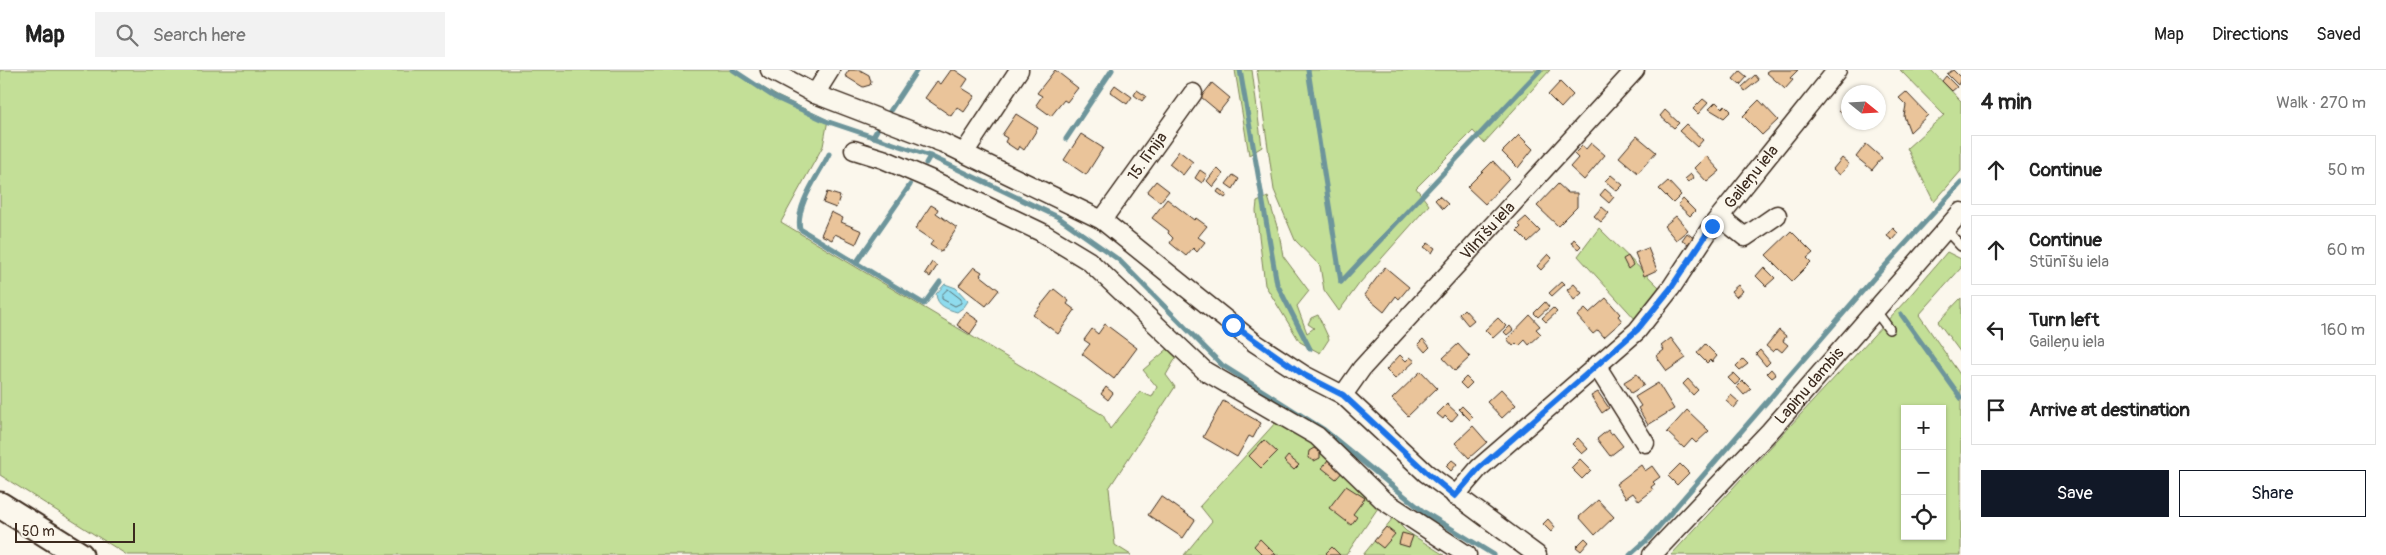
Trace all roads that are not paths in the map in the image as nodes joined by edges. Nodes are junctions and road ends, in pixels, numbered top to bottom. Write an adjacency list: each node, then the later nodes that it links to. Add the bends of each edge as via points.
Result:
1 (770, 70): 7 (street)
2 (830, 70): 7 (street)
3 (1019, 70): 9 (street)
4 (1635, 70): 19 (street, Vilnīšu iela, via 1362,368)
5 (1837, 70): 12 (street, Gaileņu iela)
6 (1192, 93): 13 (street, 15. līnija)
7 (815, 94): 9 (street)
8 (854, 150): 24 (street, via 949,188 1042,232 1089,261 1205,370 1316,436 1383,500)
9 (964, 153): 13 (street)
10 (1961, 212): 14 (street, Lapiņu dambis)
11 (1777, 215): 12 (street, via 1745,237)
12 (1720, 218): 18 (street, Gaileņu iela, via 1637,330)
13 (1102, 220): 19 (street, via 1255,343 1304,375)
14 (1946, 230): 15 (lane); 16 (street, Lapiņu dambis)
15 (1961, 246)
16 (1874, 310): 17 (lane); 26 (street, Lapiņu dambis, via 1770,431)
17 (1889, 329)
18 (1596, 365): 20 (street); 21 (street, Gaileņu iela, via 1479,468)
19 (1343, 395): 21 (street)
20 (1645, 443)
21 (1455, 496): 25 (street)
22 (0, 504): 23 (main road)
23 (80, 555)
24 (1467, 555)
25 (1537, 555)
26 (1652, 555)

